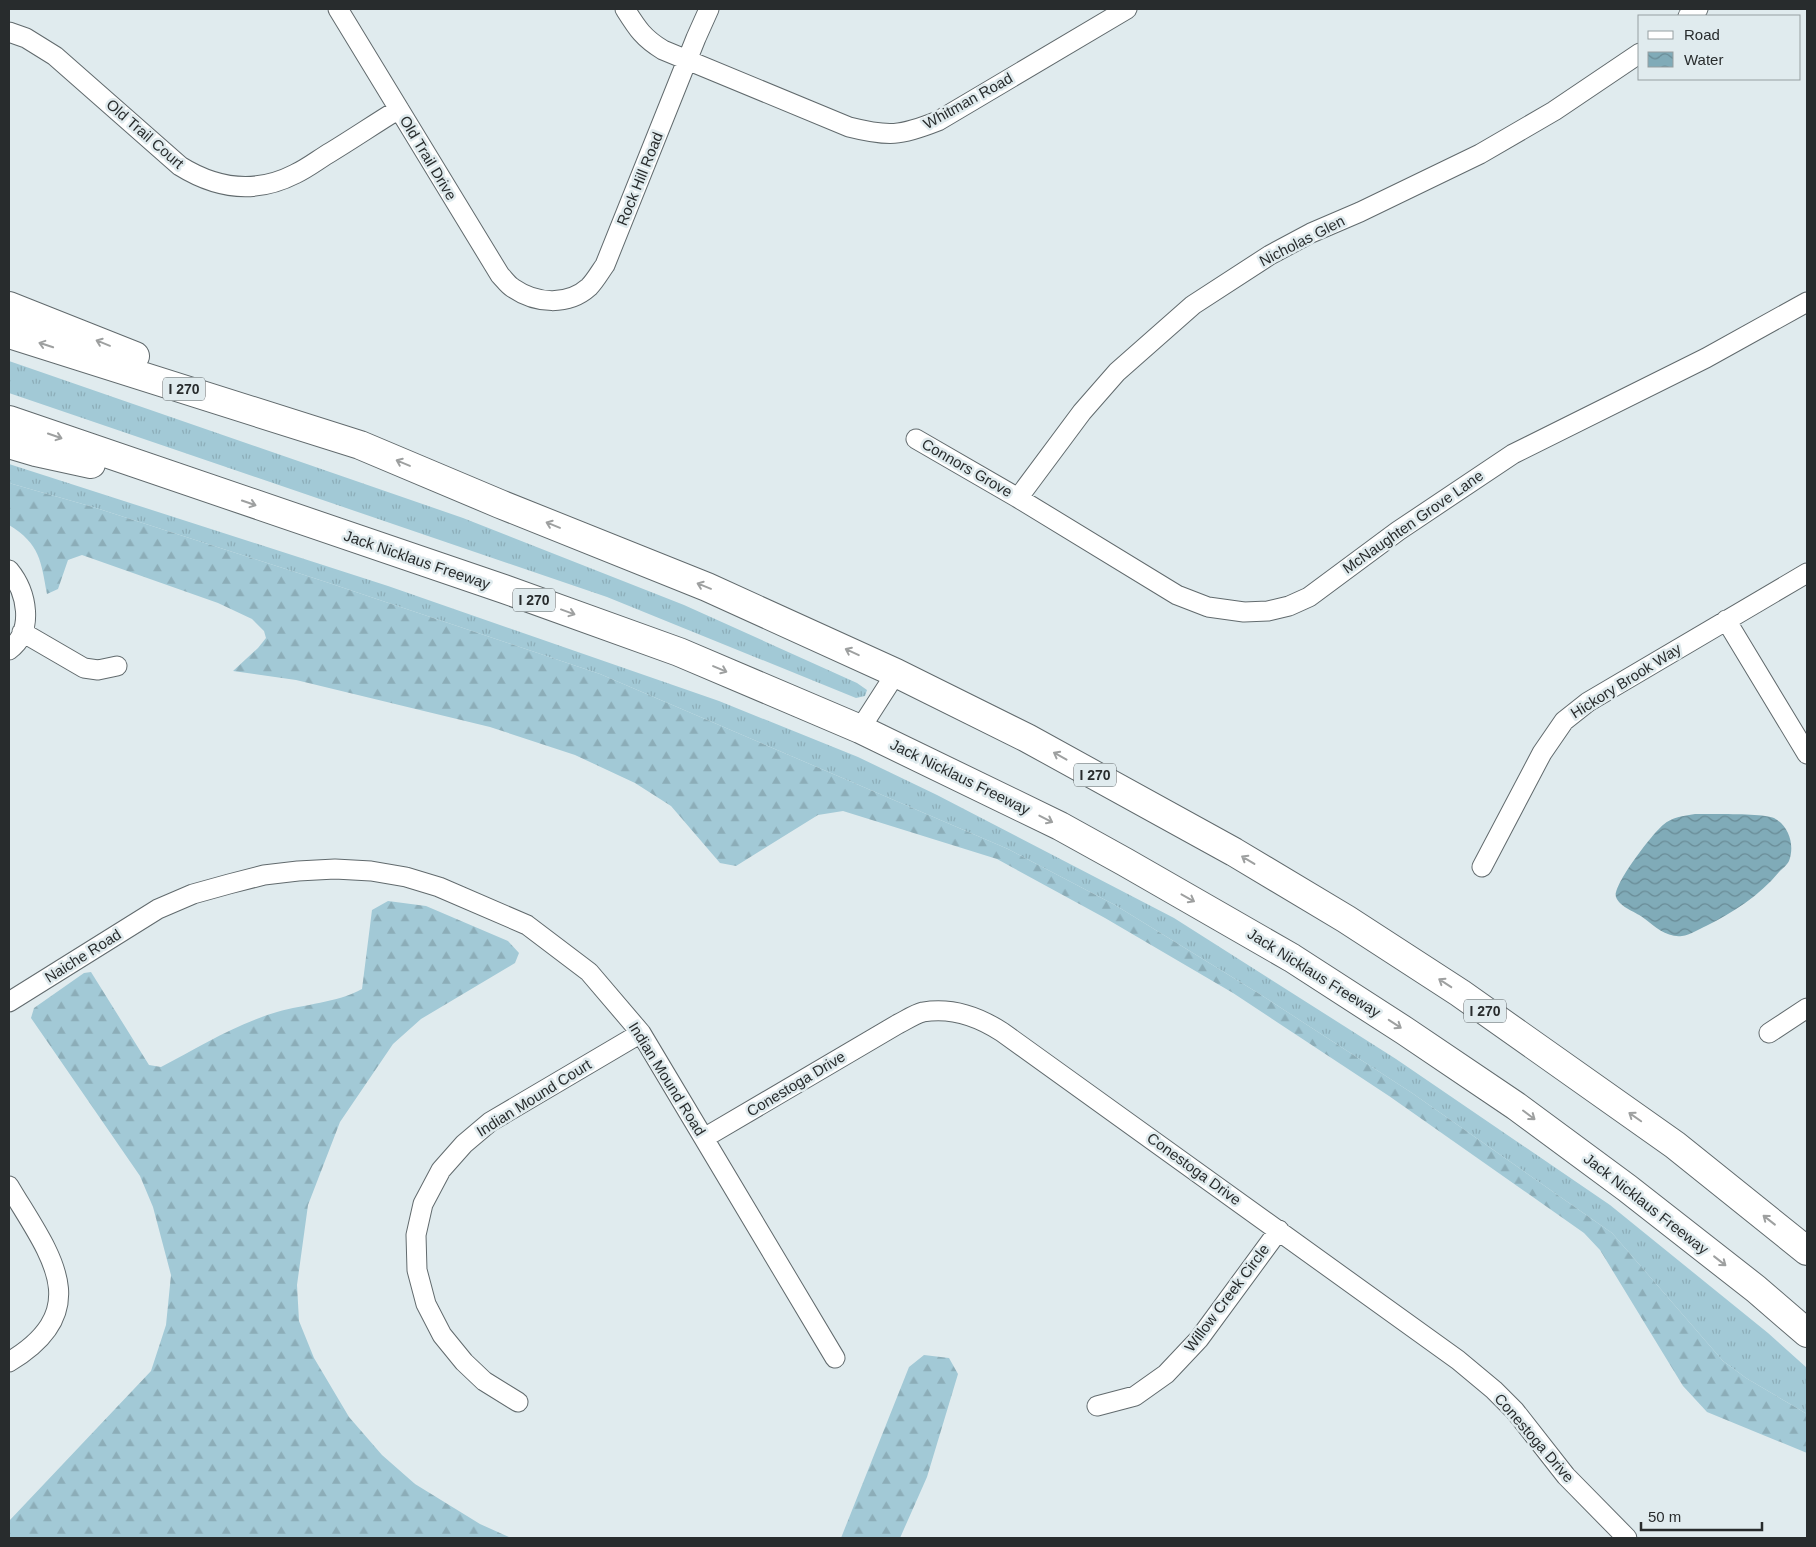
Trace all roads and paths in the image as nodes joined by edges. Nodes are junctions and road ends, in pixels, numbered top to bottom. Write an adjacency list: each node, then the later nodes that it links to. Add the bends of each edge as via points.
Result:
1 (338, 9): 8 (street, Old Trail Drive)
2 (626, 9): 7 (street, Whitman Road, via 650,42)
3 (709, 9): 7 (street, Rock Hill Road)
4 (1127, 9): 7 (street, Whitman Road, via 938,122 894,135 849,127)
5 (9, 32): 8 (street, Old Trail Court, via 26,38 55,56 180,166 197,177 236,187 274,182 295,174)
6 (1638, 54): 18 (street, Nicholas Glen, via 1554,111 1480,154 1311,233 1270,255 1193,305 1117,372 1082,412)
7 (686, 60): 9 (street, Rock Hill Road, via 605,265 578,295 545,301)
8 (399, 109): 9 (street, Old Trail Drive, via 500,275)
9 (529, 297)
10 (1807, 302): 18 (street, McNaughten Grove Lane, via 1706,358 1513,454 1398,531 1309,597 1289,606 1244,612 1208,607 1177,594)
11 (9, 306): 16 (highway, one-way to 11)
12 (9, 334): 16 (highway, I 270, one-way to 12)
13 (9, 420): 17 (highway, Jack Nicklaus Freeway / I 270, one-way to 17)
14 (916, 439): 18 (street, Connors Grove)
15 (9, 444): 17 (highway)
16 (360, 445): 25 (highway, I 270, one-way to 16, via 707,587)
17 (202, 487): 26 (highway, Jack Nicklaus Freeway / I 270, one-way to 26, via 679,652)
18 (1018, 498)
19 (9, 570): 22 (street, via 24,596 26,621)
20 (1807, 573): 21 (street, Hickory Brook Way)
21 (1726, 620): 27 (street); 28 (street, Hickory Brook Way, via 1588,702 1564,721 1542,753)
22 (22, 632): 23 (street); 24 (street, via 84,668 98,670)
23 (9, 650)
24 (117, 666)
25 (896, 673): 26 (street); 37 (highway, I 270, one-way to 25, via 1675,1145 1460,993 1346,919 1159,810 1027,738)
26 (860, 729): 38 (highway, Jack Nicklaus Freeway / I 270, one-way to 38, via 1060,826 1292,958 1516,1106 1627,1188)
27 (1807, 754)
28 (1482, 867)
29 (158, 909): 30 (street, Naiche Road); 32 (street, Indian Mound Road, via 193,894 264,875 335,869 406,877 439,886 527,925 589,972)
30 (9, 1002)
31 (1807, 1008): 33 (street)
32 (641, 1033): 34 (street, Indian Mound Road); 41 (street, Indian Mound Court, via 490,1122 440,1170 422,1204 416,1235 417,1270 426,1304 442,1335 464,1362 484,1381)
33 (1769, 1033)
34 (704, 1138): 36 (street, Conestoga Drive, via 922,1012 967,1014 1002,1032); 39 (street, Indian Mound Road)
35 (9, 1186): 40 (street, via 49,1253 60,1289 51,1325 26,1352)
36 (1279, 1230): 42 (street, Willow Creek Circle, via 1199,1339 1166,1374 1134,1396); 43 (street, Conestoga Drive, via 1458,1360 1494,1390 1566,1476)
37 (1807, 1251)
38 (1807, 1333)
39 (835, 1358)
40 (9, 1362)
41 (518, 1402)
42 (1097, 1406)
43 (1627, 1538)

